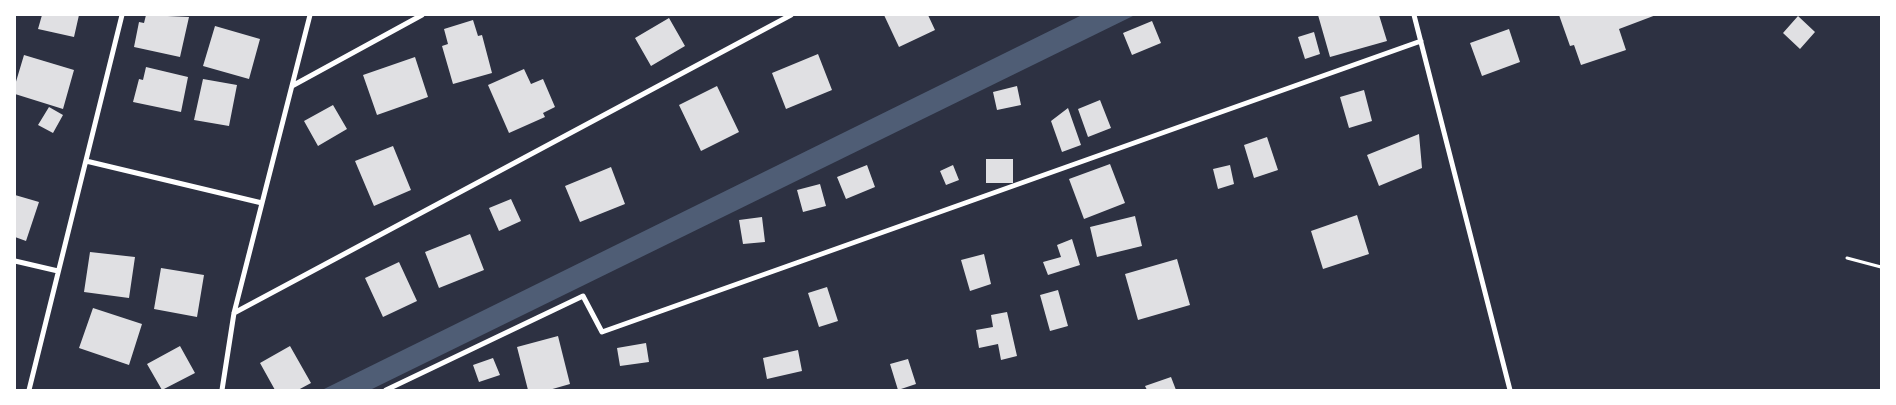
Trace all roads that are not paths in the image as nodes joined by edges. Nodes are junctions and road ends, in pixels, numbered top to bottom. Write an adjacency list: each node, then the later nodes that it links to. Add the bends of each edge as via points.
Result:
1 (122, 15): 8 (street)
2 (310, 15): 7 (street)
3 (422, 15): 7 (street)
4 (791, 15): 12 (street)
5 (1414, 15): 6 (street)
6 (1421, 41): 15 (street, via 602,332 583,296); 16 (street)
7 (292, 86): 9 (street)
8 (86, 160): 9 (street); 11 (street)
9 (262, 203): 12 (street)
10 (15, 261): 11 (street)
11 (58, 271): 13 (street)
12 (234, 313): 14 (street)
13 (29, 390)
14 (222, 390)
15 (386, 390)
16 (1510, 390)

